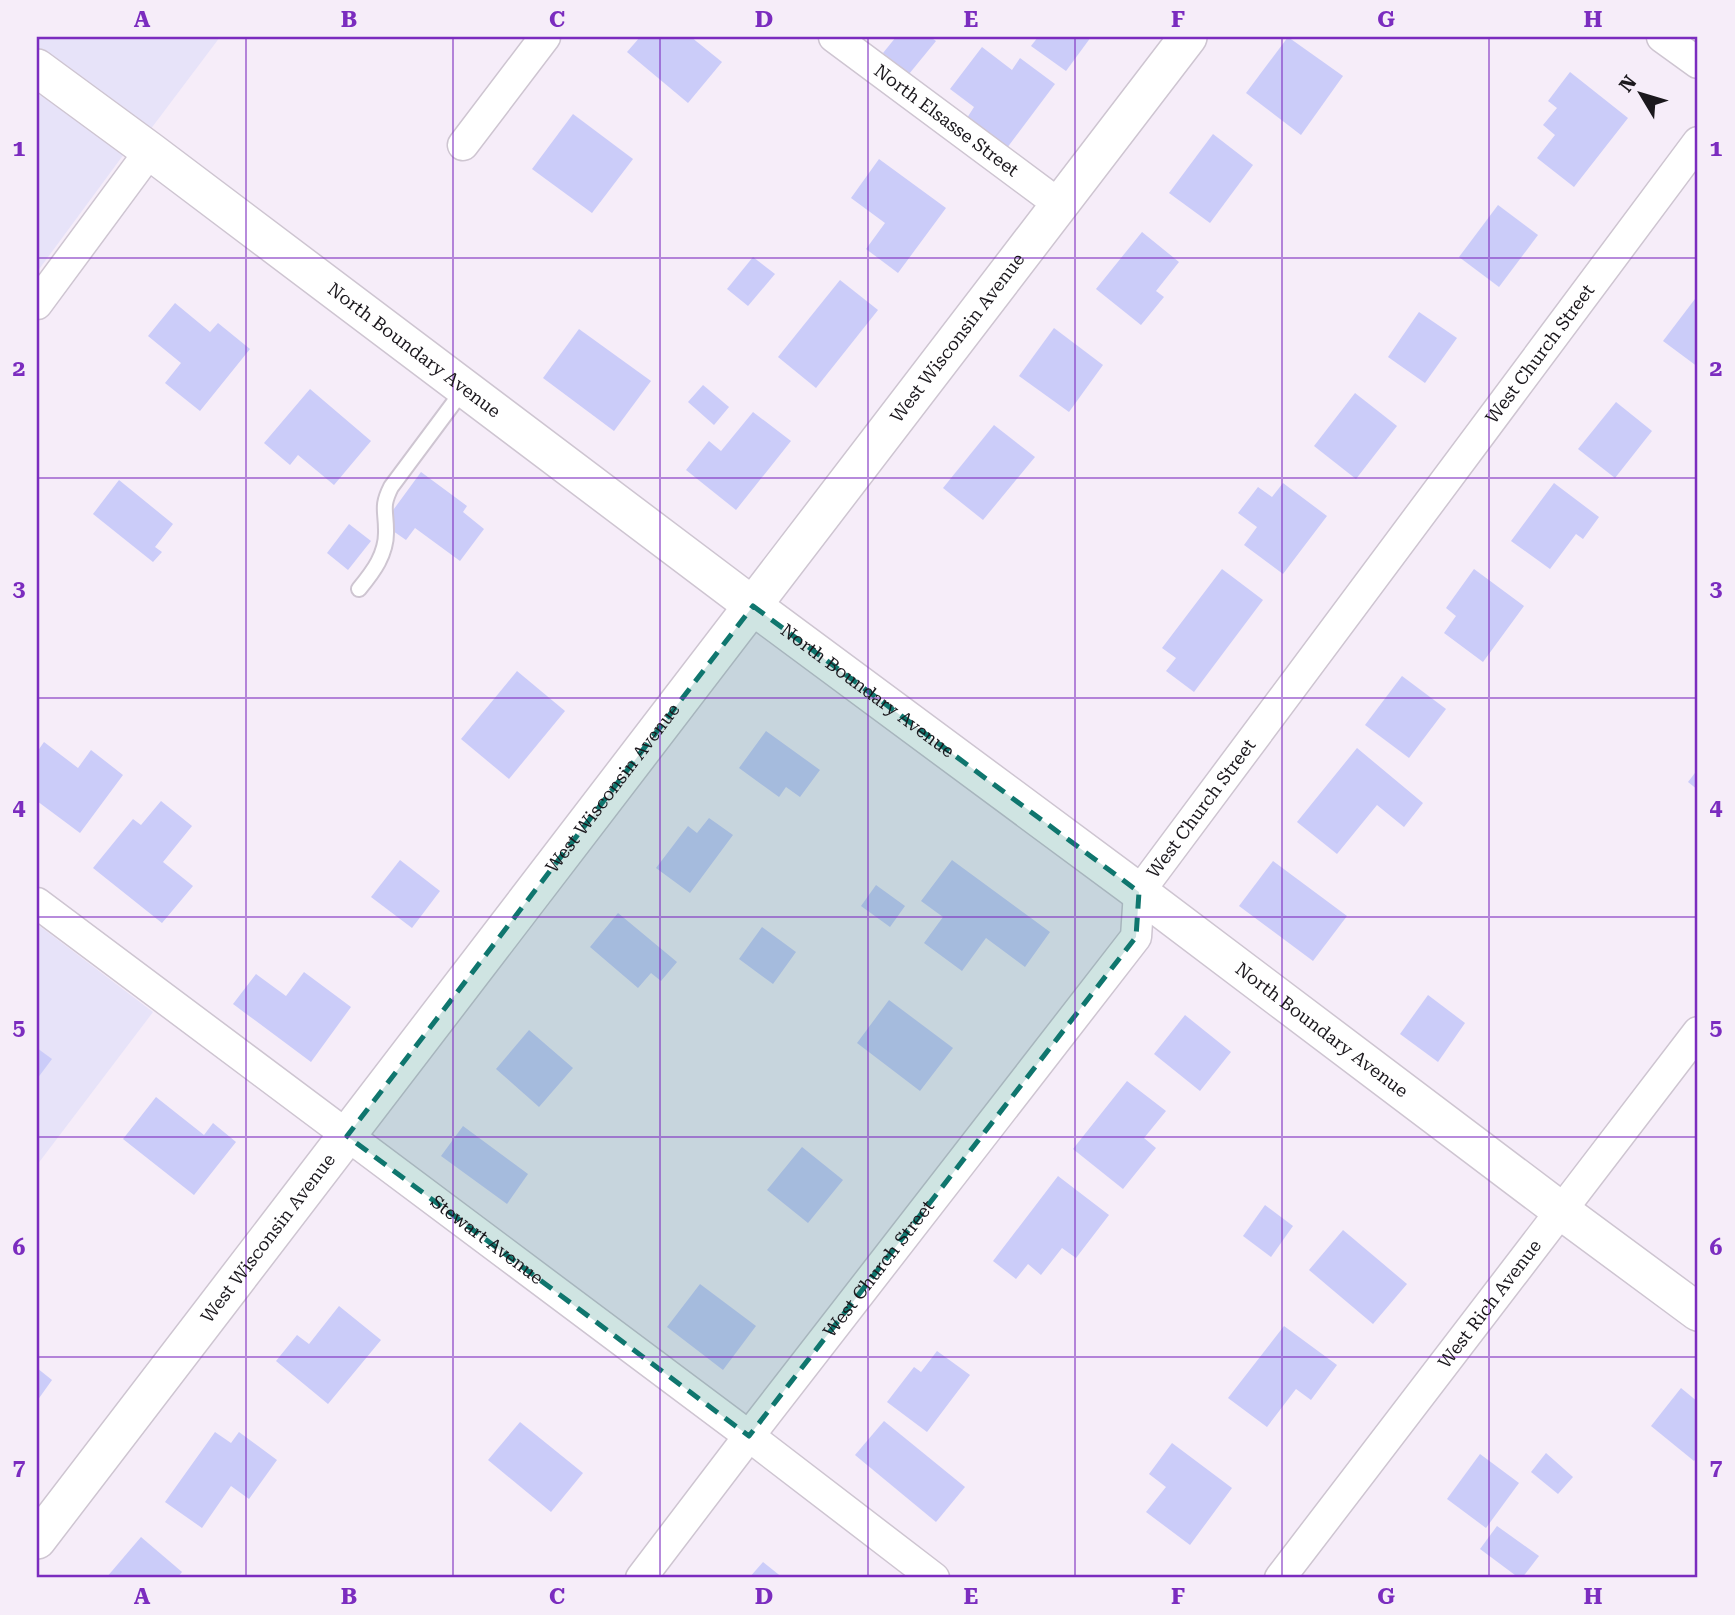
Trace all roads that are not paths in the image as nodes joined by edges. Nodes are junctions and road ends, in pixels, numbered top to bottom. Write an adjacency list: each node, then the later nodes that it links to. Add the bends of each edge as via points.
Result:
1 (545, 37): 8 (street)
2 (834, 37): 10 (street, North Elsasse Street)
3 (1188, 37): 10 (street, West Wisconsin Avenue)
4 (1662, 37): 5 (street)
5 (1698, 63)
6 (37, 68): 9 (street, North Boundary Avenue)
7 (1698, 142): 15 (street, West Church Street)
8 (463, 145)
9 (150, 151): 11 (street); 12 (street, North Boundary Avenue)
10 (1060, 205): 14 (street, West Wisconsin Avenue)
11 (37, 304)
12 (464, 388): 13 (lane, via 391,487 385,499 383,550); 14 (street, North Boundary Avenue)
13 (359, 589)
14 (753, 606): 15 (street, North Boundary Avenue); 18 (street, West Wisconsin Avenue)
15 (1139, 892): 19 (street, North Boundary Avenue); 21 (street, West Church Street, via 1136,937)
16 (37, 903): 18 (street, Stewart Avenue)
17 (1698, 1032): 19 (street, West Rich Avenue)
18 (347, 1136): 21 (street, Stewart Avenue); 22 (street, West Wisconsin Avenue)
19 (1560, 1210): 20 (street, North Boundary Avenue); 25 (street, West Rich Avenue)
20 (1698, 1312)
21 (749, 1436): 23 (street, West Church Street); 24 (street, Stewart Avenue)
22 (37, 1540)
23 (641, 1578)
24 (934, 1578)
25 (1280, 1578)

